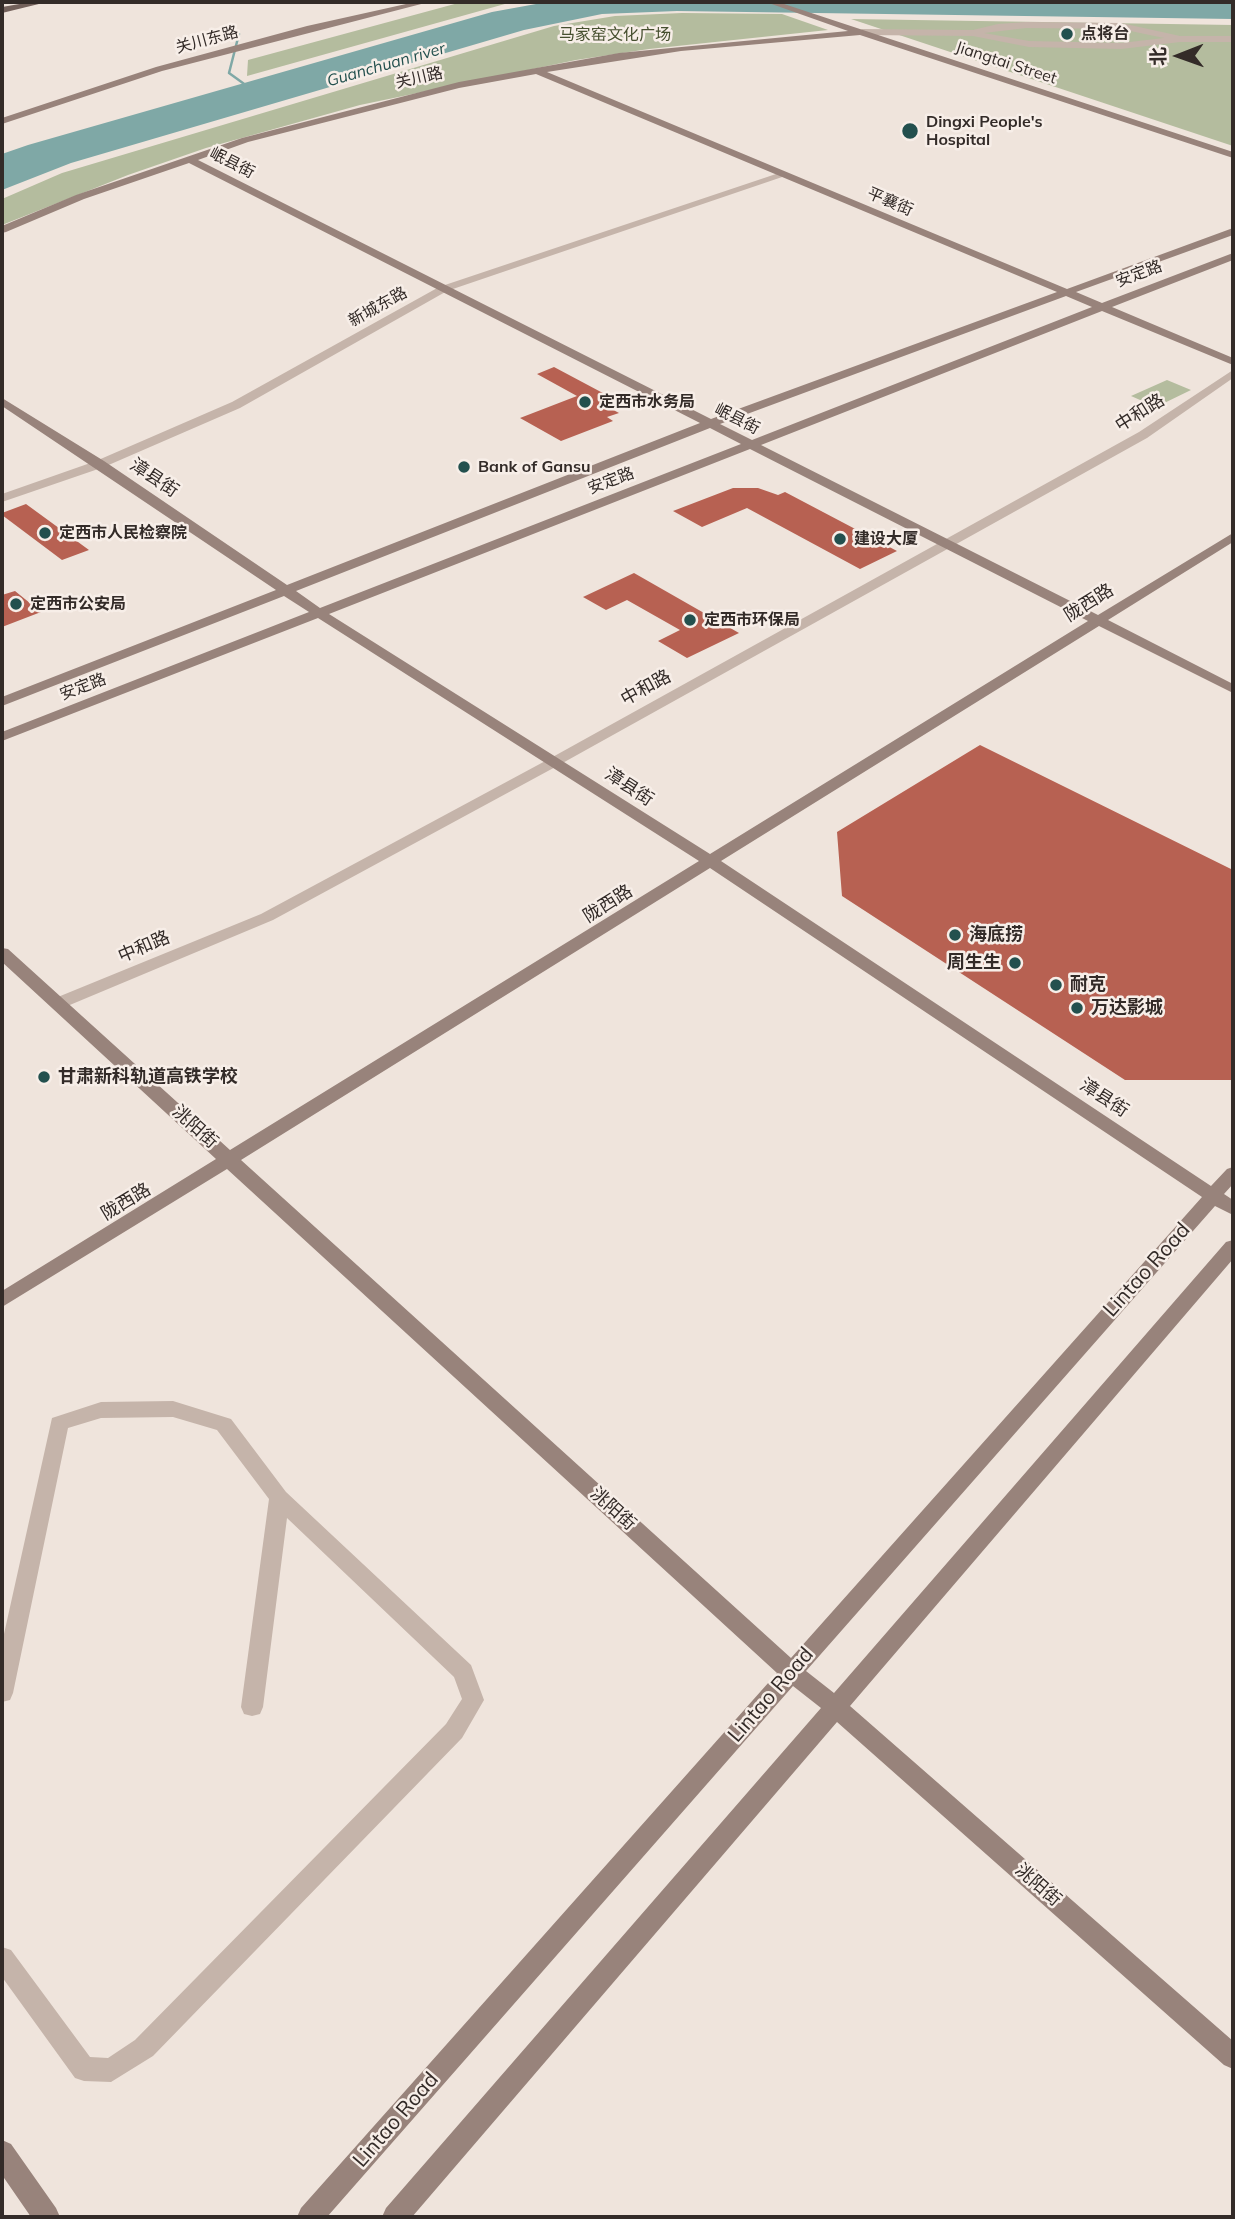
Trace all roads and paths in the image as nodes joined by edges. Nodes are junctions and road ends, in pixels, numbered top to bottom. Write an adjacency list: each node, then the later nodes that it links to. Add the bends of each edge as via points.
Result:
1 (19, 2): 5 (main road)
2 (43, 2): 5 (main road)
3 (425, 2): 12 (street, 关川东路, via 159,69)
4 (770, 2): 6 (street, Jiangtai Street)
5 (2, 7)
6 (862, 32): 7 (street); 11 (street, 关川路, via 681,48); 13 (street, Jiangtai Street)
7 (973, 33): 8 (street, via 1019,25 1121,26); 10 (street, via 1029,44)
8 (1180, 38): 9 (street); 10 (street)
9 (1233, 40): 10 (street, via 1218,47 1165,48)
10 (1155, 42)
11 (535, 70): 14 (street, 关川路, via 358,109); 15 (street, 平襄街)
12 (2, 121)
13 (1233, 155)
14 (189, 159): 16 (street, 关川路); 19 (street, 岷县街)
15 (783, 174): 19 (street, 新城东路); 20 (street, 平襄街)
16 (2, 230)
17 (1233, 231): 20 (street, 安定路)
18 (1233, 256): 21 (street, 安定路)
19 (443, 289): 25 (street, 岷县街); 27 (street, 新城东路, via 236,405)
20 (1068, 293): 21 (street, 平襄街); 25 (street, 安定路)
21 (1100, 308): 22 (street, 平襄街); 26 (street, 安定路)
22 (1233, 362)
23 (1233, 373): 30 (street, 中和路, via 1143,435)
24 (2, 401): 27 (street, 漳县街)
25 (712, 423): 26 (street, 岷县街); 31 (street, 安定路)
26 (752, 444): 30 (street, 岷县街); 32 (street, 安定路)
27 (100, 464): 28 (street, 新城东路); 31 (street, 漳县街)
28 (2, 498)
29 (1233, 537): 33 (street, 陇西路)
30 (946, 545): 33 (street, 岷县街); 37 (street, 中和路)
31 (286, 592): 32 (street, 漳县街); 35 (street, 安定路)
32 (320, 614): 36 (street, 安定路); 37 (street, 漳县街)
33 (1097, 620): 34 (street, 岷县街); 38 (street, 陇西路)
34 (1233, 689)
35 (2, 702)
36 (2, 737)
37 (554, 762): 38 (street, 漳县街); 40 (street, 中和路, via 267,917)
38 (712, 862): 41 (street, 陇西路); 43 (street, 漳县街)
39 (2, 953): 40 (street, 洮阳街)
40 (59, 1003): 41 (street, 洮阳街)
41 (231, 1160): 46 (street, 陇西路); 48 (street, 洮阳街)
42 (1233, 1173): 43 (street, Lintao Road)
43 (1215, 1194): 44 (street, 漳县街); 48 (street, Lintao Road)
44 (1233, 1209)
45 (1233, 1247): 51 (street)
46 (2, 1300)
47 (279, 1498): 49 (street, via 224,1424 173,1409 101,1409 59,1423); 50 (street); 52 (street, via 463,1672 473,1700 454,1731 348,1840 144,2048 111,2070 84,2068)
48 (791, 1672): 51 (street, 洮阳街); 56 (street, Lintao Road)
49 (2, 1693)
50 (252, 1707)
51 (835, 1707): 53 (street, 洮阳街); 57 (street)
52 (2, 1958)
53 (1233, 2057)
54 (2, 2153): 55 (street)
55 (47, 2217)
56 (310, 2217)
57 (395, 2217)

